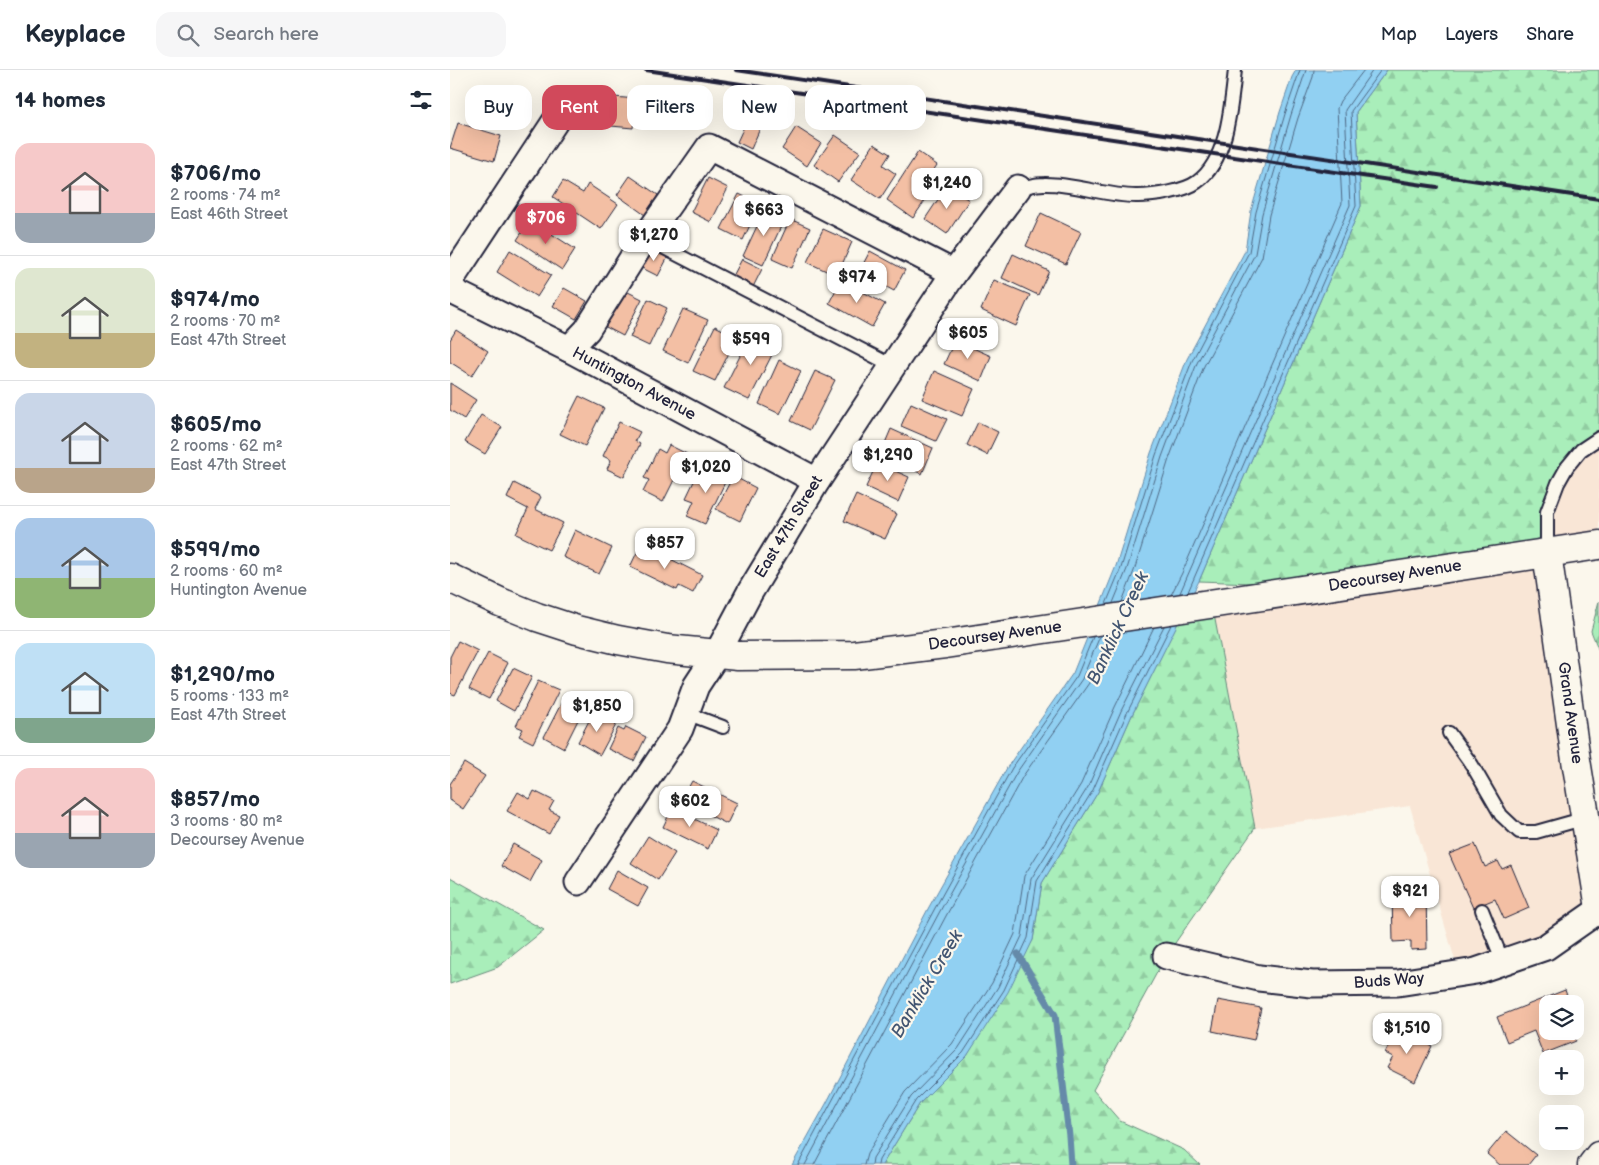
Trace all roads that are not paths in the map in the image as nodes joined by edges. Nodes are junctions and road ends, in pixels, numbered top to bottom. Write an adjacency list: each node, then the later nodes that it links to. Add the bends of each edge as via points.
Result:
1 (1235, 70): 3 (lane, East 47th Street, via 1227,124 1217,158 1196,184 1180,190 1138,196 1044,184)
2 (550, 130): 6 (street)
3 (1018, 188): 5 (street, East 47th Street)
4 (645, 238): 5 (street, via 709,147); 8 (street, via 587,330); 9 (lane)
5 (954, 273): 9 (street, East 47th Street)
6 (450, 281)
7 (450, 290): 8 (street, Huntington Avenue)
8 (569, 349): 11 (street, Huntington Avenue)
9 (893, 366): 11 (street, East 47th Street)
10 (1599, 438): 13 (lane, via 1581,450 1558,483 1547,512)
11 (817, 481): 15 (street, East 47th Street)
12 (1599, 546): 13 (main road, Decoursey Avenue)
13 (1547, 553): 15 (main road, Decoursey Avenue, via 945,644 854,655); 19 (main road, Grand Avenue)
14 (450, 578): 15 (main road, Decoursey Avenue, via 500,602 577,630 667,649)
15 (717, 654): 16 (street, East 47th Street, via 696,686)
16 (686, 713): 17 (lane); 20 (street, East 47th Street, via 680,729)
17 (723, 727)
18 (1450, 733): 19 (lane, via 1500,815 1519,832 1536,832)
19 (1586, 818): 21 (main road, Grand Avenue)
20 (578, 882)
21 (1599, 902)
22 (1482, 910): 25 (lane)
23 (1599, 910): 25 (street, Buds Way, via 1546,947)
24 (1166, 956): 25 (street, Buds Way, via 1259,978 1312,984 1398,983 1476,971)
25 (1503, 962)
26 (1599, 1156): 27 (main road)
27 (1592, 1165)

